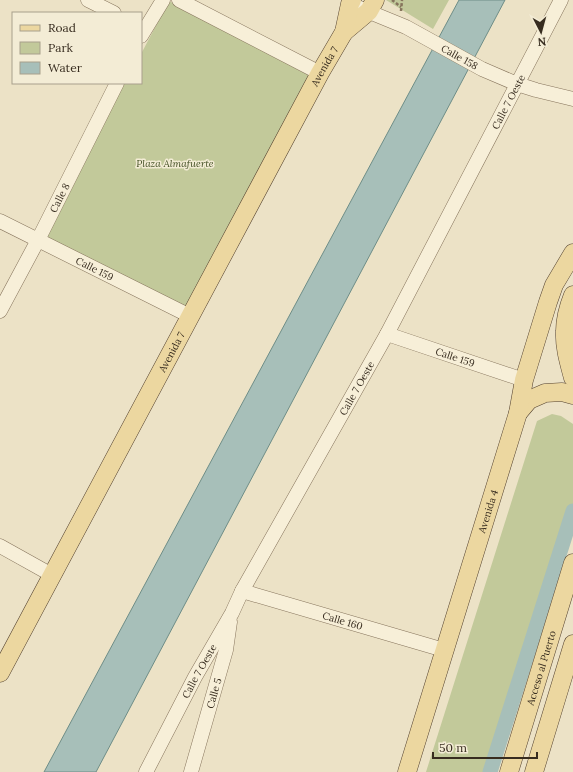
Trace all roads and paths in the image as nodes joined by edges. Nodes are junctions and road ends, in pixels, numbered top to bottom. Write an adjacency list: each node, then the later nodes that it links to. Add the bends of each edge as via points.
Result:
1 (88, 0): 9 (street)
2 (163, 0): 10 (street)
3 (179, 0): 12 (street)
4 (392, 0): 8 (path)
5 (561, 0): 14 (street, Calle 7 Oeste)
6 (351, 2): 7 (street, Calle 158); 11 (main road, Avenida 7)
7 (372, 6): 11 (main road, Avenida 7); 14 (street, Calle 158, via 482,69)
8 (401, 7)
9 (112, 12)
10 (142, 30)
11 (344, 32): 12 (main road, Avenida 7)
12 (320, 73): 21 (main road, Avenida 7)
13 (116, 84): 17 (street, Calle 8)
14 (517, 84): 15 (street, Calle 158); 22 (street, Calle 7 Oeste)
15 (573, 99)
16 (0, 221): 17 (street, Calle 159)
17 (38, 240): 20 (street, Calle 8); 21 (street, Calle 159)
18 (573, 253): 24 (main road, Avenida 4, via 550,296)
19 (573, 295): 23 (main road, via 565,332 567,356)
20 (0, 311)
21 (190, 316): 29 (main road, Avenida 7)
22 (387, 334): 24 (street, Calle 159); 30 (street, Calle 7 Oeste)
23 (573, 378)
24 (524, 380): 26 (main road, Avenida 4)
25 (573, 396): 26 (main road, via 562,392 545,393 529,400)
26 (518, 413): 33 (main road, Avenida 4)
27 (0, 546): 29 (street)
28 (573, 562): 38 (main road, Acceso al Puerto)
29 (52, 576): 34 (main road, Avenida 7)
30 (242, 591): 31 (street, Calle 7 Oeste); 33 (street, Calle 160)
31 (232, 613): 35 (street, Calle 7 Oeste, via 195,677); 36 (street, Calle 5, via 226,650)
32 (573, 644): 39 (main road)
33 (444, 650): 37 (main road, Avenida 4)
34 (0, 673)
35 (146, 772)
36 (191, 772)
37 (407, 772)
38 (509, 772)
39 (534, 772)

